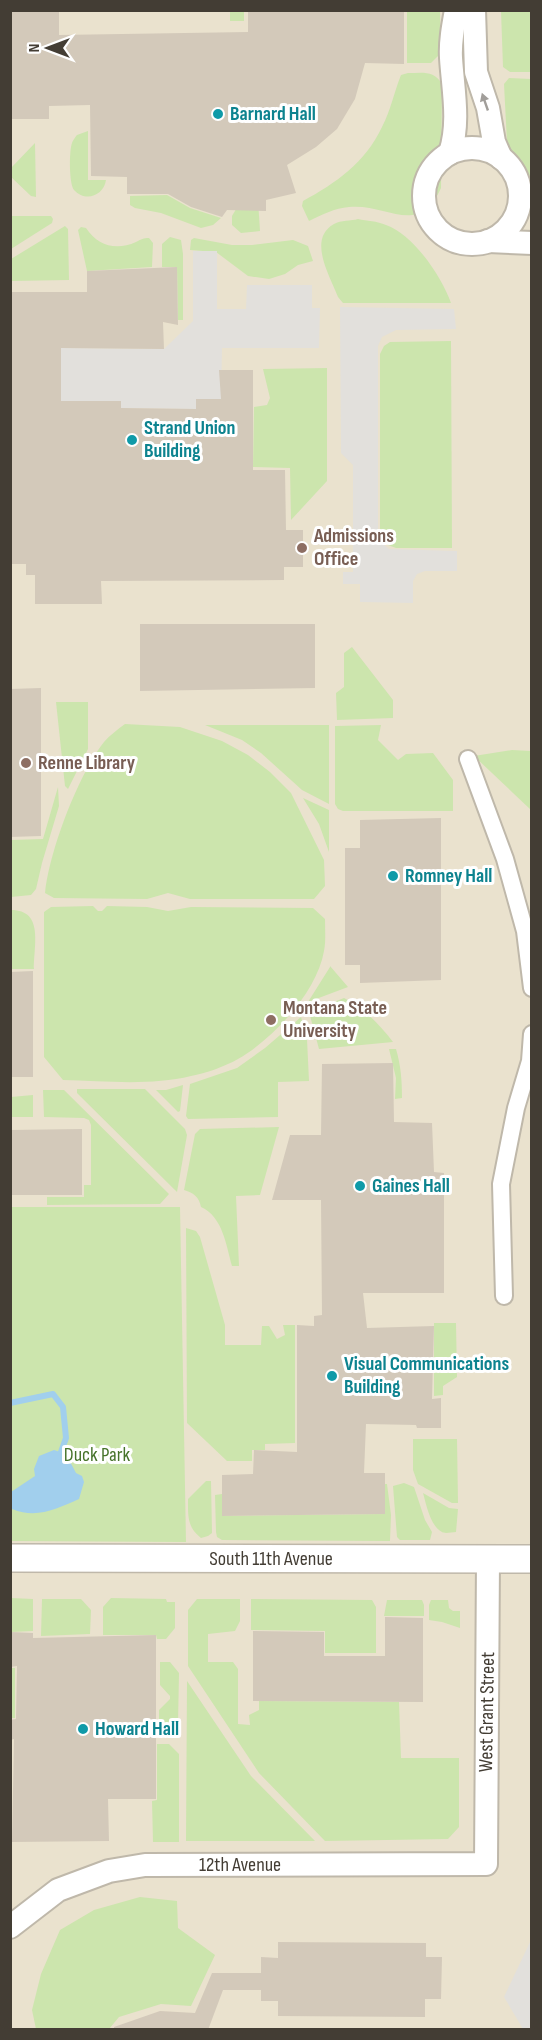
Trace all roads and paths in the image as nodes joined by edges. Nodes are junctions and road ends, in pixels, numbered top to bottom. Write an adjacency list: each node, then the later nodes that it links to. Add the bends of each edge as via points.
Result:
1 (456, 10): 3 (street, via 451,55 454,140)
2 (474, 10): 4 (street, one-way to 2, via 476,72)
3 (450, 153): 4 (street, via 477,147); 6 (street, via 434,166 426,180 425,211 444,236 473,244)
4 (501, 158): 5 (street)
5 (524, 187): 6 (street, via 513,222)
6 (488, 241): 7 (street)
7 (531, 243)
8 (468, 759): 9 (street, via 505,859 525,931)
9 (531, 988)
10 (531, 1034): 11 (street, via 530,1061 501,1184)
11 (504, 1296)
12 (10, 1558): 13 (street, South 11th Avenue)
13 (488, 1559): 14 (street, South 11th Avenue); 15 (street, West Grant Street)
14 (531, 1559)
15 (486, 1864): 16 (street, 12th Avenue, via 145,1865 109,1871 58,1890)
16 (10, 1927)

